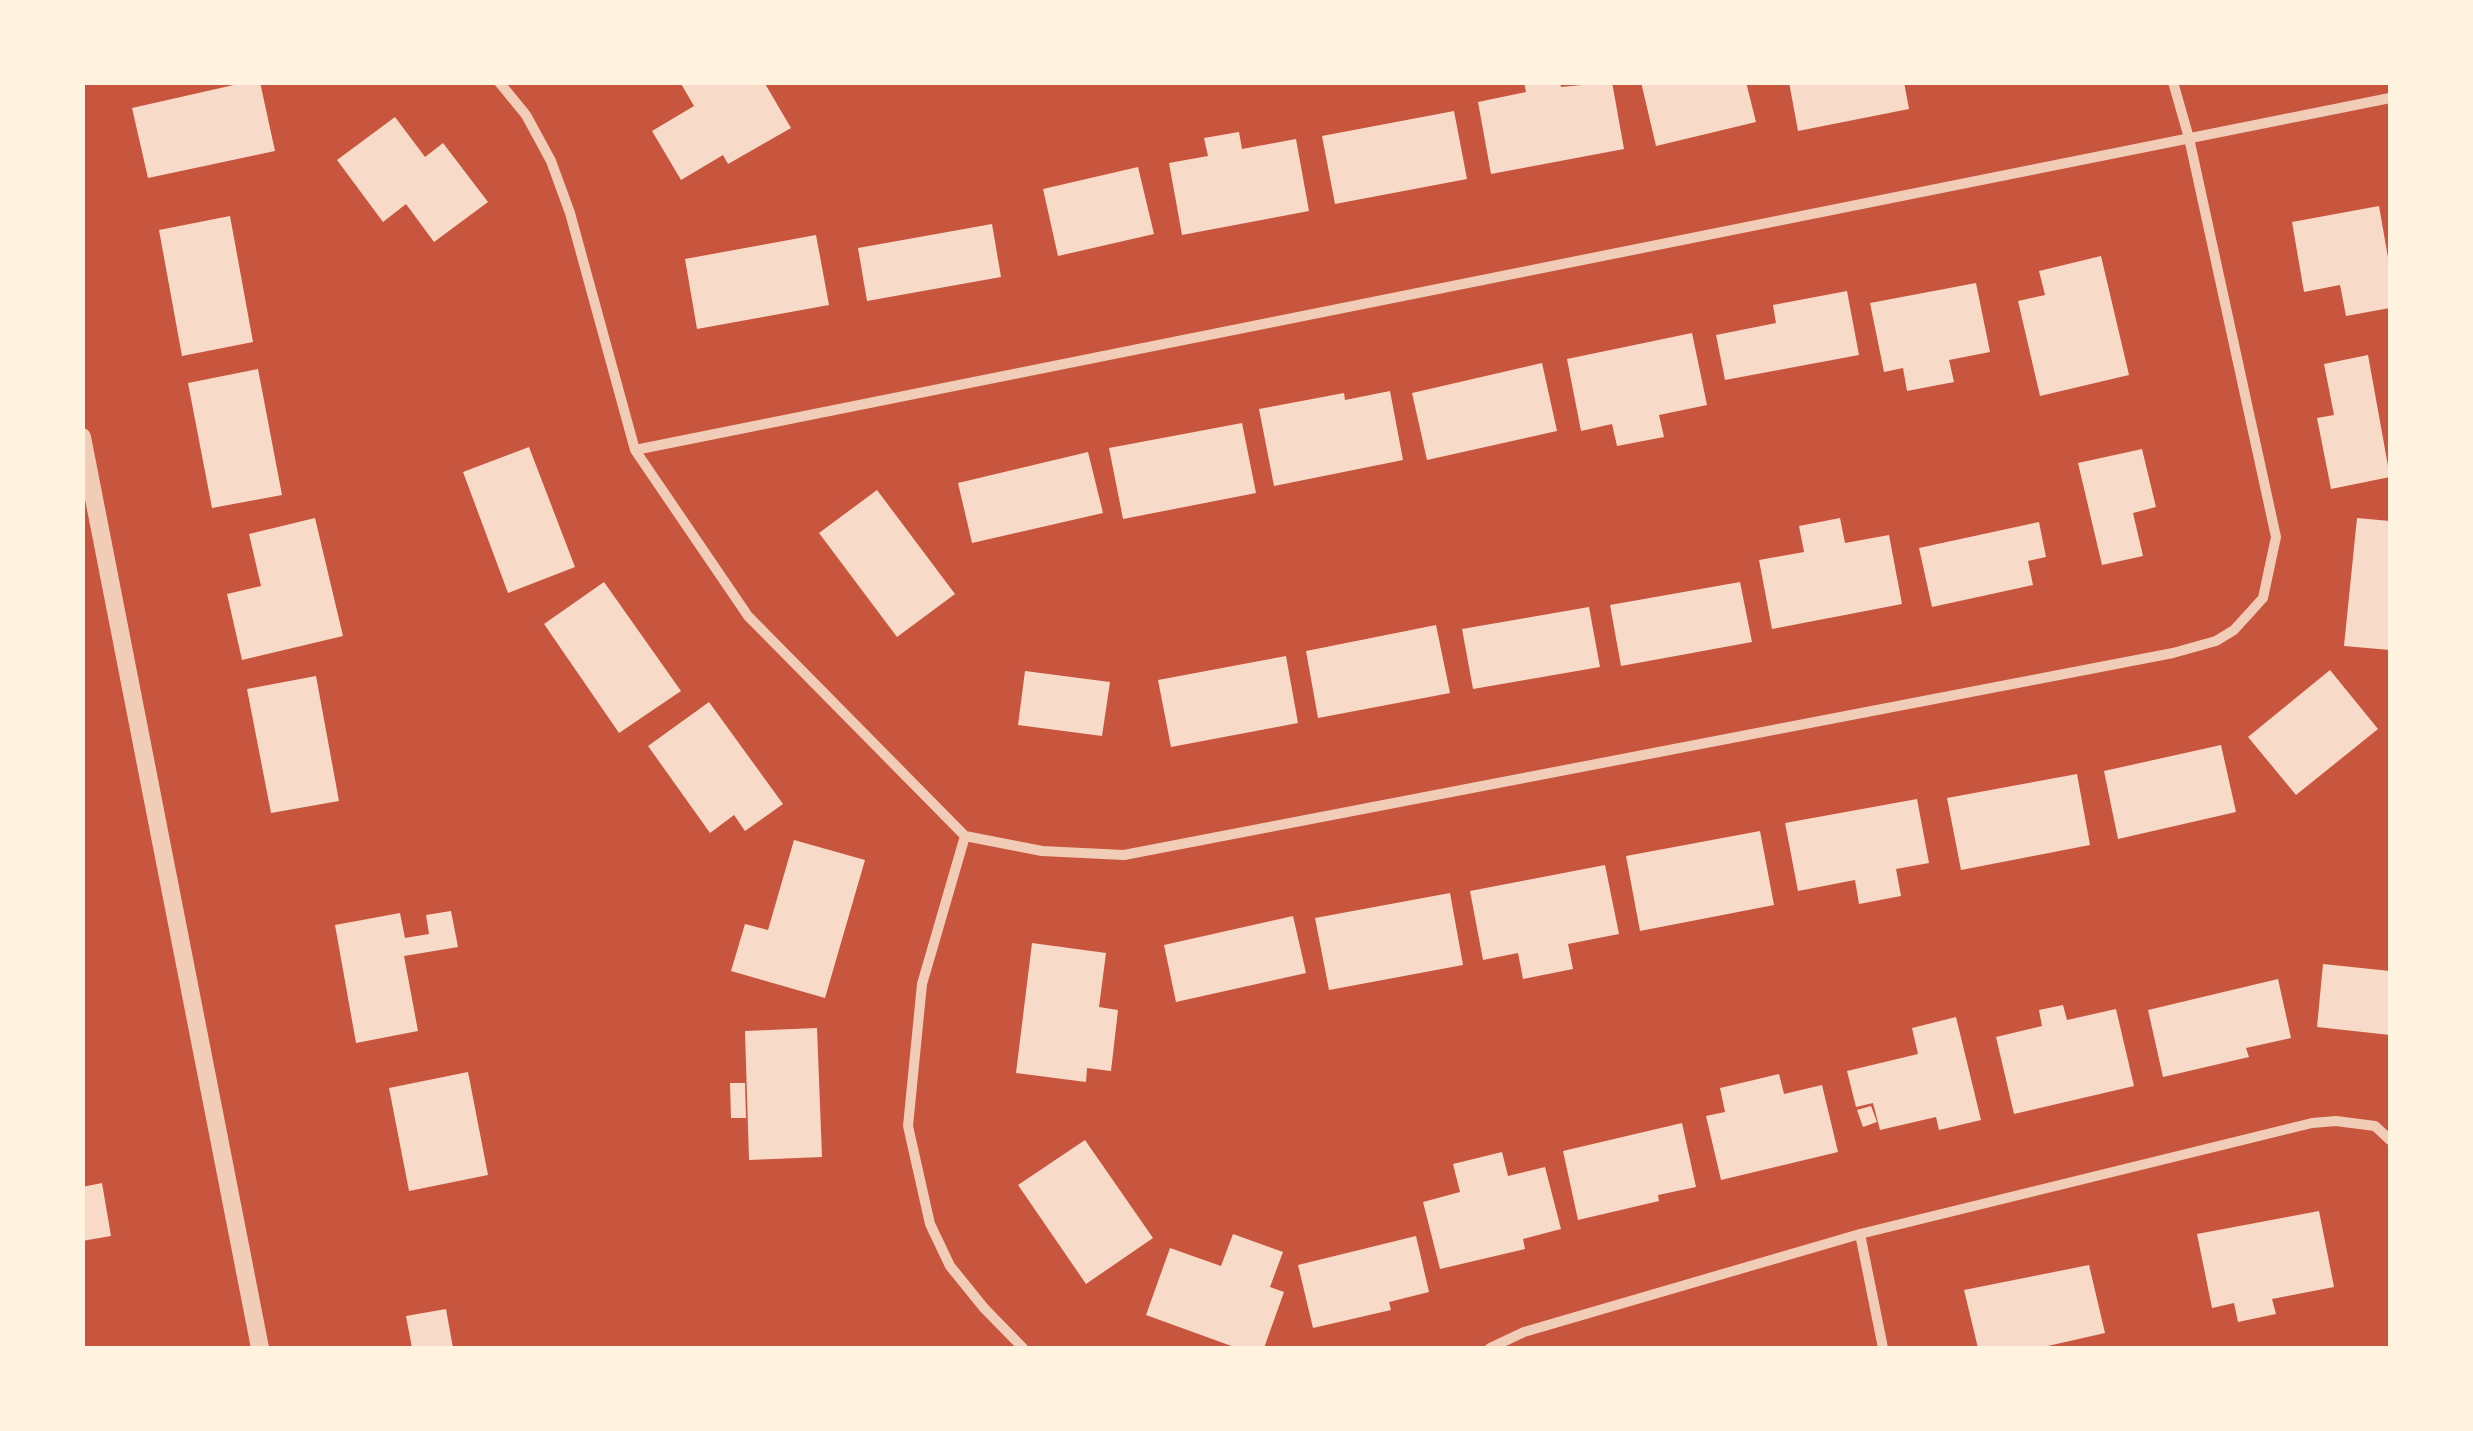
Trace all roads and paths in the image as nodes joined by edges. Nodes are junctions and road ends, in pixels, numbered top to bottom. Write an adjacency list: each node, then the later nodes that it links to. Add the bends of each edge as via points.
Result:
1 (2173, 82): 4 (street)
2 (501, 83): 6 (street, via 551,162 570,213)
3 (2390, 98): 4 (street)
4 (2189, 138): 6 (street); 7 (street, via 2276,537 2263,598 2216,641 1124,855 1042,851)
5 (82, 437): 10 (street)
6 (635, 450): 7 (street, via 748,616)
7 (966, 836): 11 (street, via 922,984 908,1126 930,1224 950,1266)
8 (2390, 1140): 9 (street, via 2374,1126 2312,1122)
9 (1860, 1234): 12 (street, via 1524,1332); 13 (street)
10 (260, 1348)
11 (1022, 1348)
12 (1490, 1348)
13 (1883, 1348)

